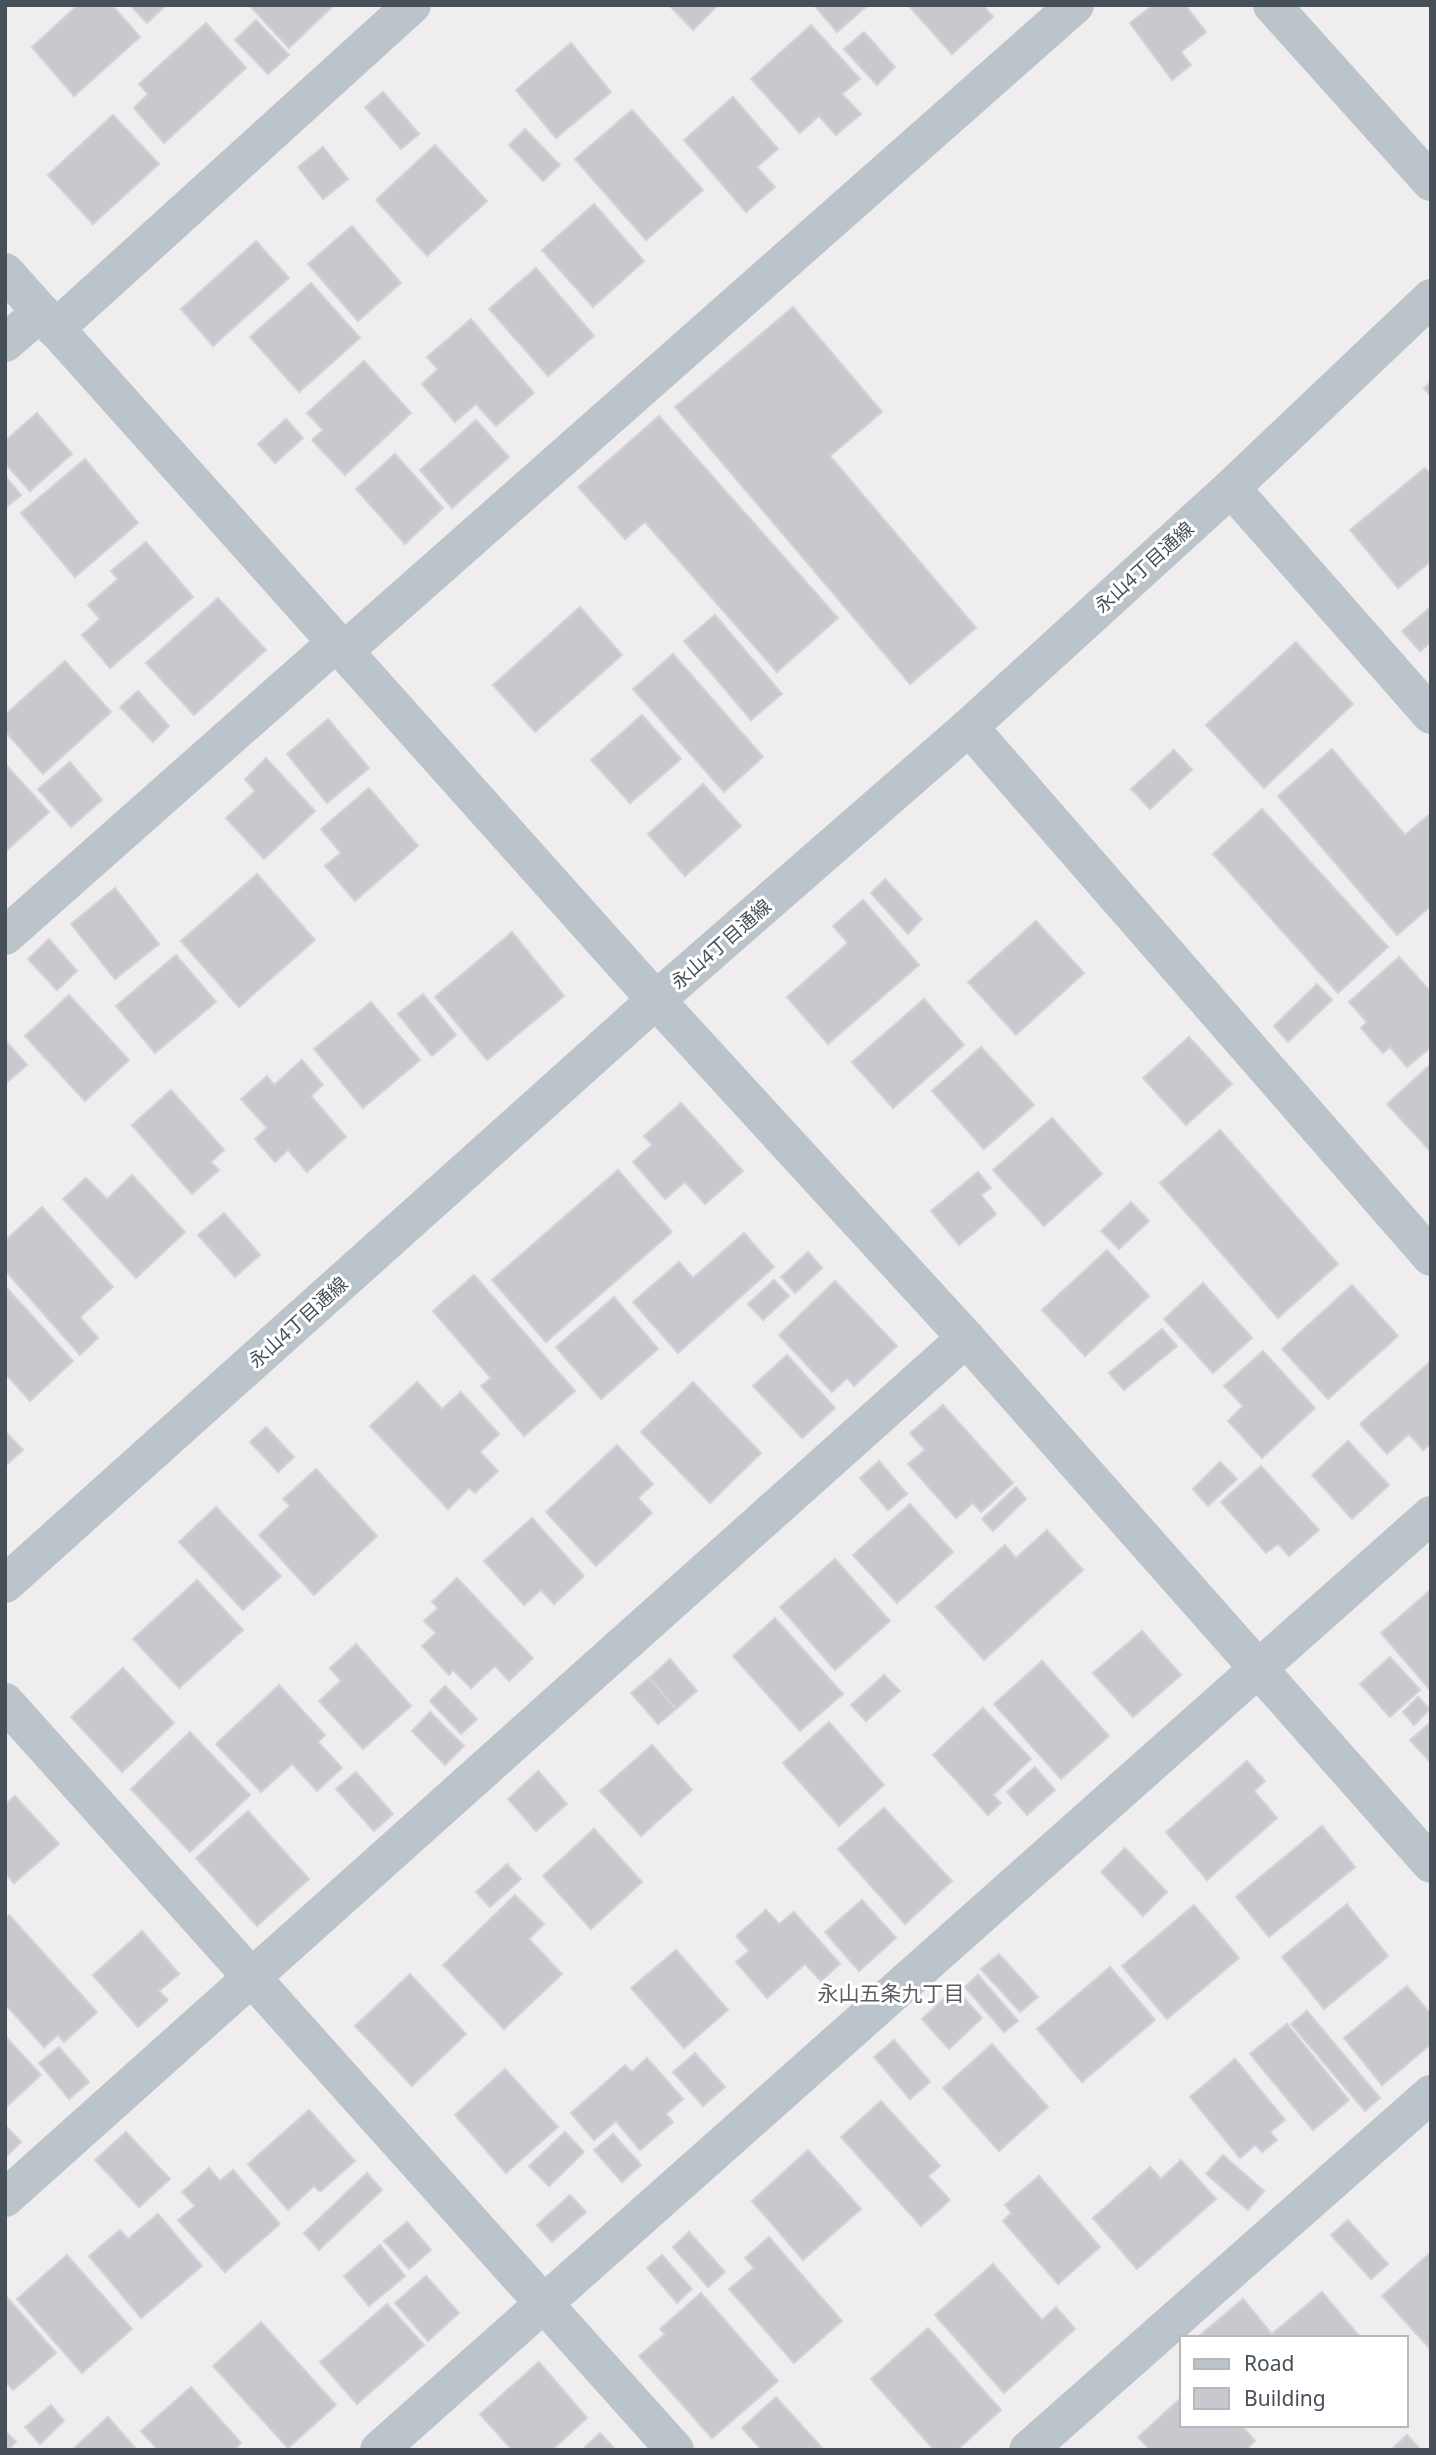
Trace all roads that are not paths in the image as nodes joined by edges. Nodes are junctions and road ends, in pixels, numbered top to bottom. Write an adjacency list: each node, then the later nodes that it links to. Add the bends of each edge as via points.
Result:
1 (412, 5): 7 (street)
2 (1075, 5): 10 (street)
3 (1272, 5): 4 (street)
4 (1431, 182)
5 (5, 272): 7 (street)
6 (1431, 298): 9 (street, 永山4丁目通線)
7 (48, 320): 8 (street); 10 (street)
8 (5, 343)
9 (1231, 488): 11 (street); 12 (street, 永山4丁目通線)
10 (340, 647): 13 (street); 14 (street)
11 (1431, 715)
12 (969, 727): 14 (street, 永山4丁目通線); 15 (street)
13 (5, 936)
14 (656, 1000): 16 (street); 18 (street, 永山4丁目通線)
15 (1431, 1256)
16 (966, 1338): 19 (street); 22 (street)
17 (1431, 1515): 19 (street)
18 (5, 1584)
19 (1258, 1671): 21 (street); 25 (street)
20 (5, 1702): 22 (street)
21 (1431, 1864)
22 (251, 1976): 24 (street); 25 (street)
23 (1431, 2094): 28 (street)
24 (5, 2198)
25 (544, 2303): 26 (street); 27 (street)
26 (379, 2450)
27 (675, 2450)
28 (1028, 2450)

